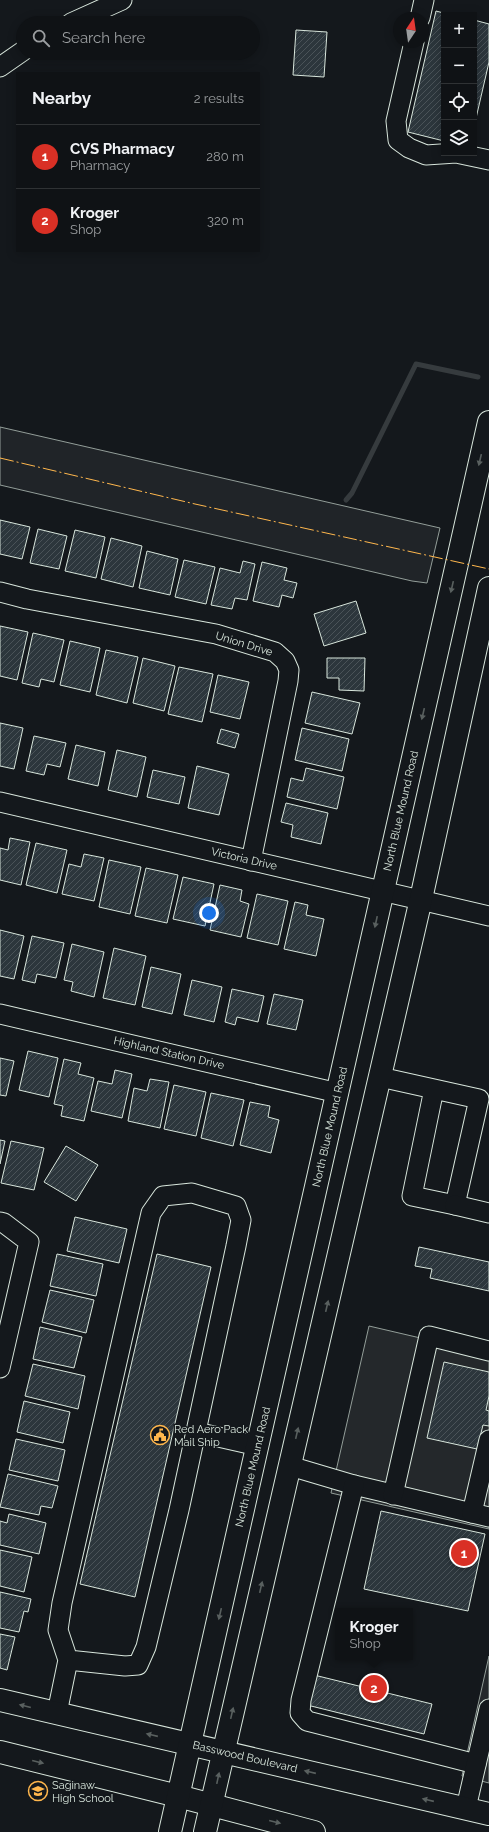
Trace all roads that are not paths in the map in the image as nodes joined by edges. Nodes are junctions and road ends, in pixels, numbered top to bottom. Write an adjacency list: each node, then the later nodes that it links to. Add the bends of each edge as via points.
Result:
1 (122, 0): 4 (street)
2 (424, 0): 3 (street)
3 (421, 12)
4 (87, 16)
5 (413, 48): 6 (street, via 396,121 398,140 426,155 456,153)
6 (489, 160)
7 (489, 422): 12 (main road, North Blue Mound Road, one-way to 12)
8 (489, 588): 13 (main road)
9 (0, 592): 11 (street, Union Drive, via 216,634 275,652 285,661 289,670 288,681)
10 (0, 802): 11 (street, Victoria Drive)
11 (251, 861): 12 (street, Victoria Drive)
12 (383, 890): 13 (street, Victoria Drive); 18 (main road, North Blue Mound Road, one-way to 18)
13 (421, 899): 14 (street, Victoria Drive); 16 (main road)
14 (489, 916)
15 (0, 1014): 18 (street, Highland Station Drive)
16 (380, 1077): 17 (street); 28 (main road, one-way to 16)
17 (434, 1089): 19 (street); 20 (street, via 412,1196)
18 (338, 1093): 27 (main road, North Blue Mound Road)
19 (484, 1099): 20 (street)
20 (456, 1206): 21 (street)
21 (489, 1213)
22 (0, 1222): 24 (street, via 29,1242)
23 (489, 1351): 30 (street, via 429,1336)
24 (0, 1368)
25 (196, 1432): 27 (street); 32 (street, via 146,1647 138,1665); 32 (street, via 241,1220 236,1206 192,1193 163,1196 150,1213 62,1603 58,1630)
26 (489, 1440): 31 (street, via 480,1476)
27 (258, 1446): 36 (main road, North Blue Mound Road, one-way to 36)
28 (290, 1466): 29 (street); 37 (main road, one-way to 28)
29 (354, 1485): 30 (street); 39 (street, via 300,1714 307,1721)
30 (393, 1495): 31 (street)
31 (481, 1515)
32 (68, 1660): 35 (street)
33 (0, 1700): 35 (main road, Basswood Boulevard, one-way to 33)
34 (489, 1709): 39 (street)
35 (56, 1713): 36 (main road, Basswood Boulevard, one-way to 35)
36 (190, 1744): 37 (main road, Basswood Boulevard); 40 (main road, North Blue Mound Road)
37 (223, 1751): 41 (main road, one-way to 37); 42 (main road, Basswood Boulevard, one-way to 37)
38 (0, 1752): 40 (main road, one-way to 40)
39 (482, 1755): 42 (street)
40 (178, 1796): 41 (main road); 44 (main road, North Blue Mound Road)
41 (212, 1805): 45 (main road); 46 (main road, one-way to 46)
42 (466, 1808): 43 (main road, Basswood Boulevard)
43 (489, 1814)
44 (170, 1832)
45 (205, 1832)
46 (314, 1832)

